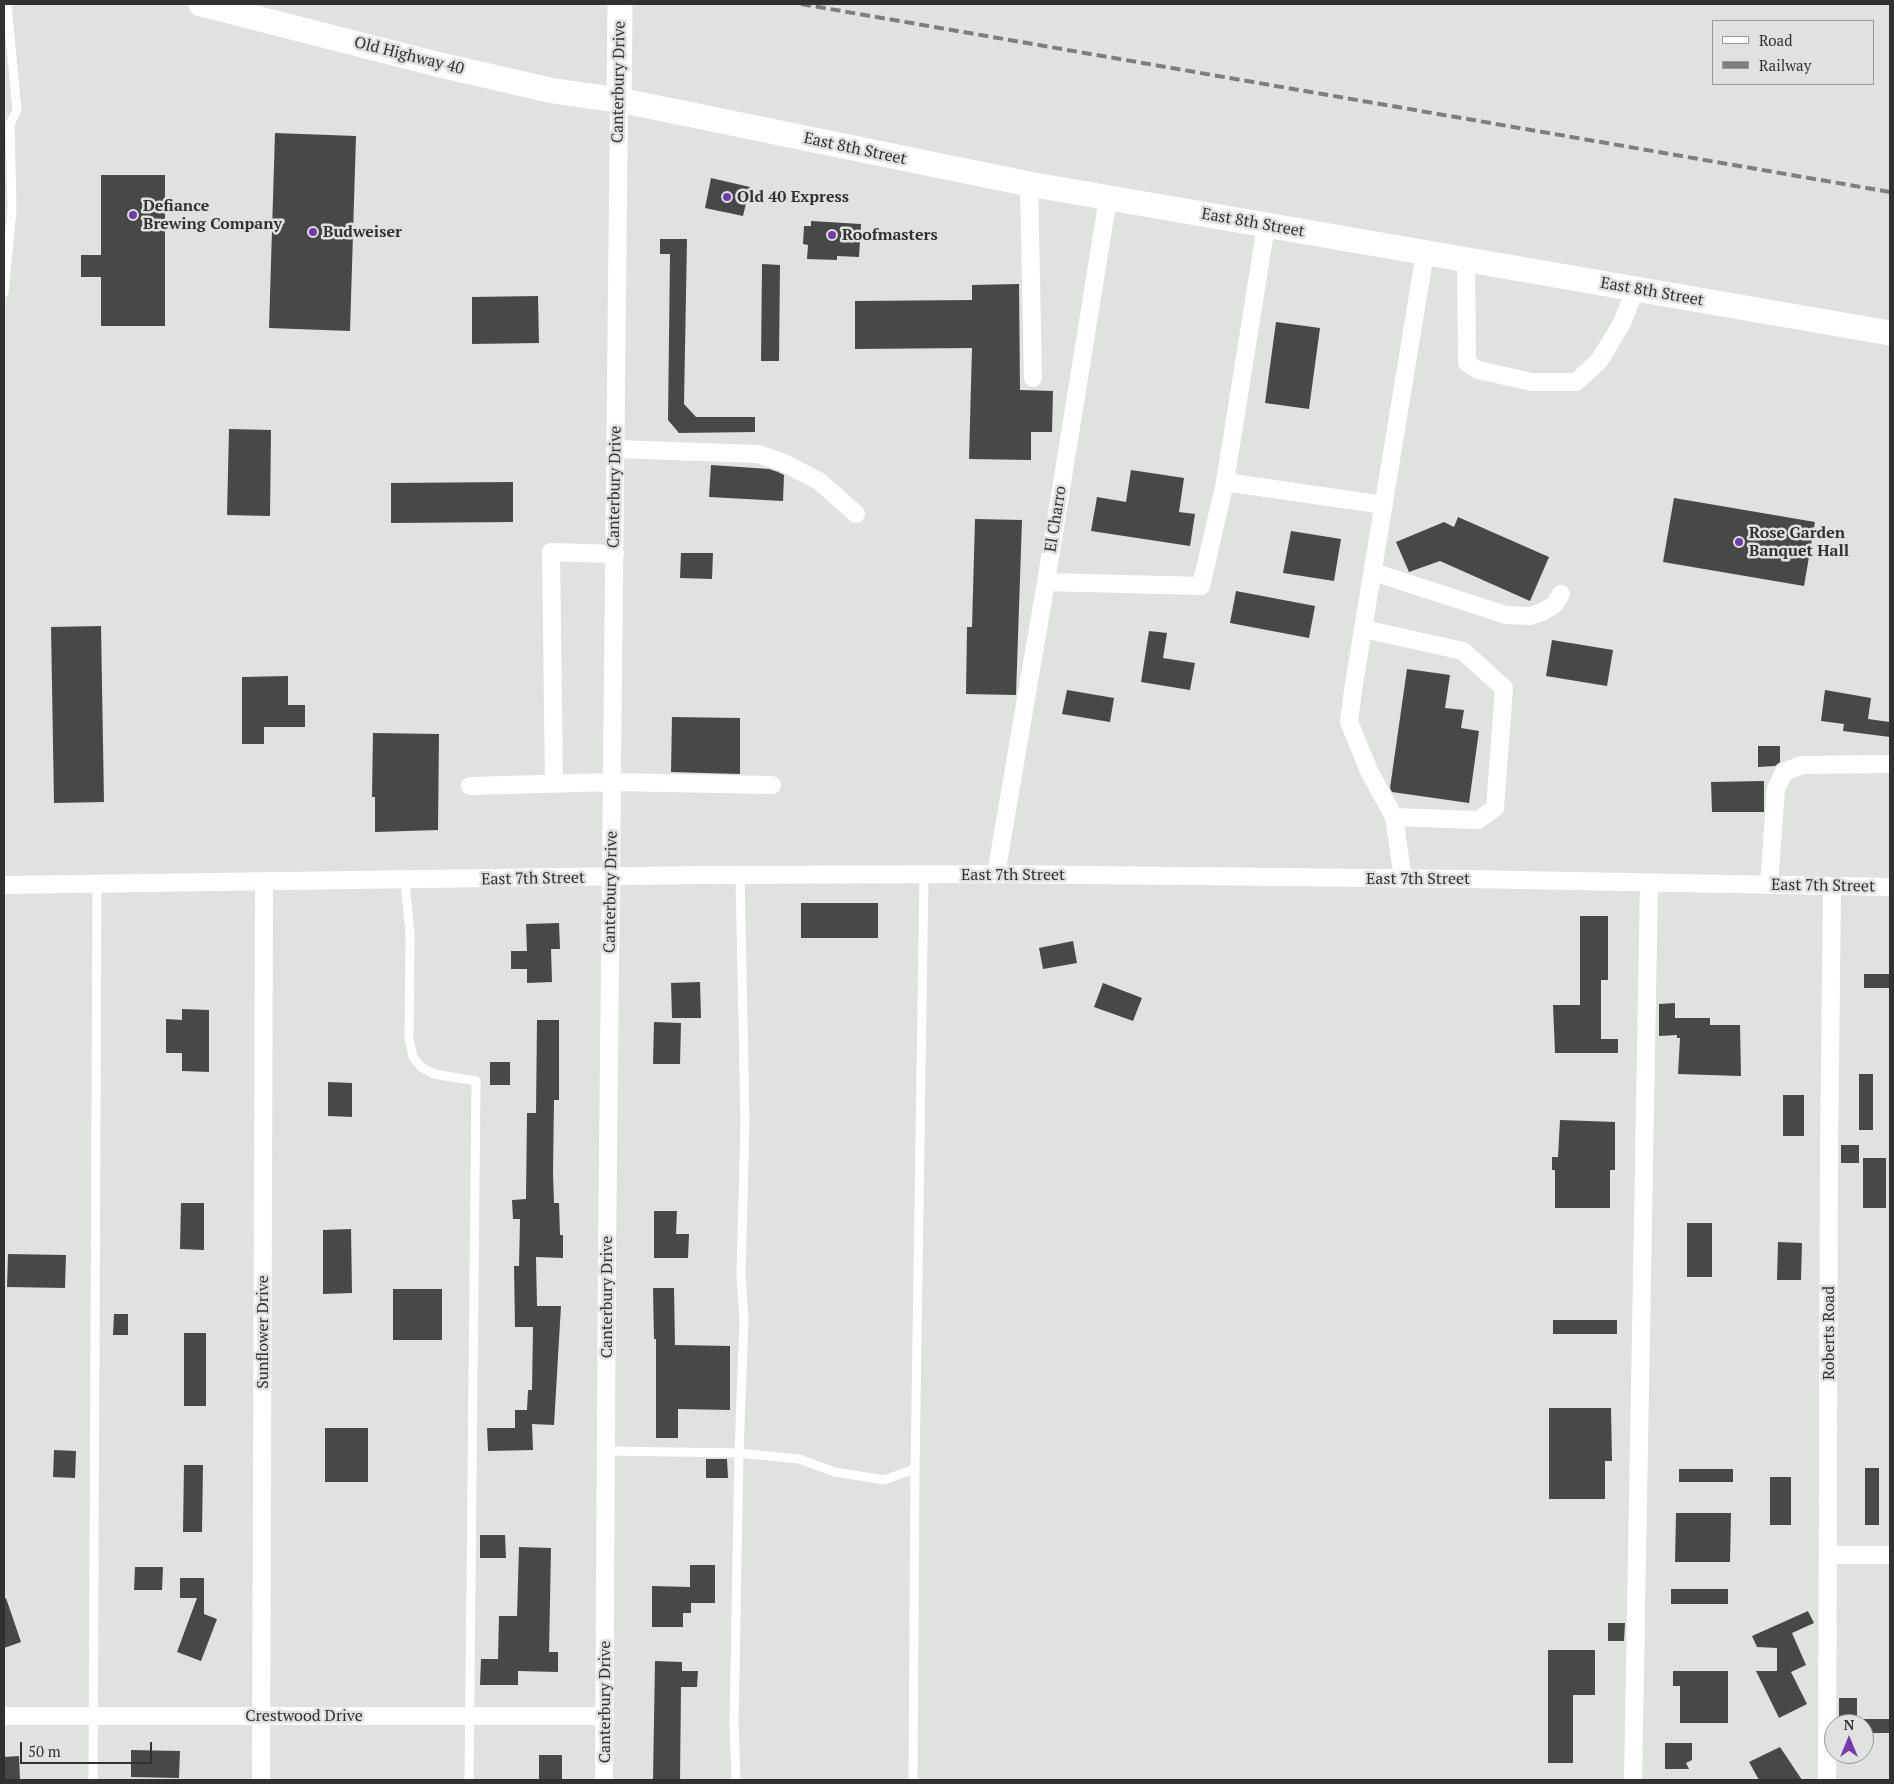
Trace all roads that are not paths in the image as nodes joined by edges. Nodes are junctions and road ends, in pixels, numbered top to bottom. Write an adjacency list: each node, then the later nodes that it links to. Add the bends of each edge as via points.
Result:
1 (7, 4): 11 (lane, via 17,110 10,124 12,210)
2 (201, 4): 4 (main road, Old Highway 40, via 436,64 554,91)
3 (620, 4): 4 (main road, Canterbury Drive)
4 (618, 100): 5 (main road, East 8th Street); 14 (street, Canterbury Drive)
5 (1029, 184): 6 (main road, East 8th Street); 13 (street)
6 (1108, 198): 7 (main road, East 8th Street); 20 (street, El Charro)
7 (1266, 226): 8 (main road, East 8th Street); 15 (street)
8 (1425, 253): 9 (main road, East 8th Street); 16 (street)
9 (1466, 260): 10 (main road, East 8th Street); 10 (street, via 1467,364 1478,370 1532,382 1576,382 1599,361 1622,323)
10 (1635, 290): 12 (main road, East 8th Street)
11 (4, 294)
12 (1890, 333)
13 (1033, 378)
14 (616, 449): 17 (street, via 758,454 819,481); 18 (street, Canterbury Drive)
15 (1225, 482): 16 (street); 20 (street, via 1201,586)
16 (1384, 505): 19 (street)
17 (856, 514)
18 (615, 554): 24 (street, Canterbury Drive); 25 (street, via 551,552)
19 (1373, 572): 21 (street, via 1506,615 1530,616 1542,612 1554,605); 22 (street)
20 (1046, 582): 29 (street, El Charro)
21 (1561, 594)
22 (1364, 629): 28 (street, via 1349,722 1369,771); 28 (street, via 1463,651 1504,688 1494,808 1478,820)
23 (1890, 764): 39 (street, via 1802,765 1784,772 1776,789)
24 (612, 782): 25 (street); 26 (street); 32 (street, Canterbury Drive)
25 (554, 783): 27 (street)
26 (772, 785)
27 (470, 786)
28 (1394, 817): 33 (street)
29 (996, 874): 30 (street, East 7th Street); 33 (street, East 7th Street)
30 (924, 875): 31 (street, East 7th Street); 44 (lane)
31 (740, 876): 32 (street, East 7th Street); 43 (lane, via 745,1120 741,1275 744,1319)
32 (611, 877): 34 (street, East 7th Street); 42 (street, Canterbury Drive)
33 (1403, 879): 35 (street, East 7th Street)
34 (405, 881): 36 (street, East 7th Street); 50 (lane, via 410,934 409,1039 414,1057 421,1067 434,1074 476,1081)
35 (1649, 882): 39 (street, East 7th Street); 58 (street)
36 (264, 883): 38 (street, East 7th Street); 49 (street, Sunflower Drive)
37 (4, 885): 38 (street, East 7th Street)
38 (97, 885): 48 (lane)
39 (1770, 885): 40 (street, East 7th Street)
40 (1832, 886): 41 (street, East 7th Street); 45 (street, Roberts Road)
41 (1890, 888)
42 (607, 1451): 43 (lane); 51 (street, Canterbury Drive)
43 (739, 1453): 44 (lane, via 799,1459 835,1472 884,1480); 56 (lane, via 734,1722)
44 (915, 1469): 57 (lane)
45 (1829, 1554): 46 (street); 59 (street, Roberts Road)
46 (1890, 1555)
47 (4, 1716): 48 (street, Crestwood Drive)
48 (94, 1716): 49 (street, Crestwood Drive); 52 (lane)
49 (262, 1716): 50 (street, Crestwood Drive); 53 (street, Sunflower Drive)
50 (468, 1716): 51 (street, Crestwood Drive); 54 (lane)
51 (605, 1716): 55 (street, Canterbury Drive)
52 (93, 1780)
53 (261, 1780)
54 (469, 1780)
55 (604, 1780)
56 (736, 1780)
57 (913, 1780)
58 (1633, 1780)
59 (1827, 1780)

